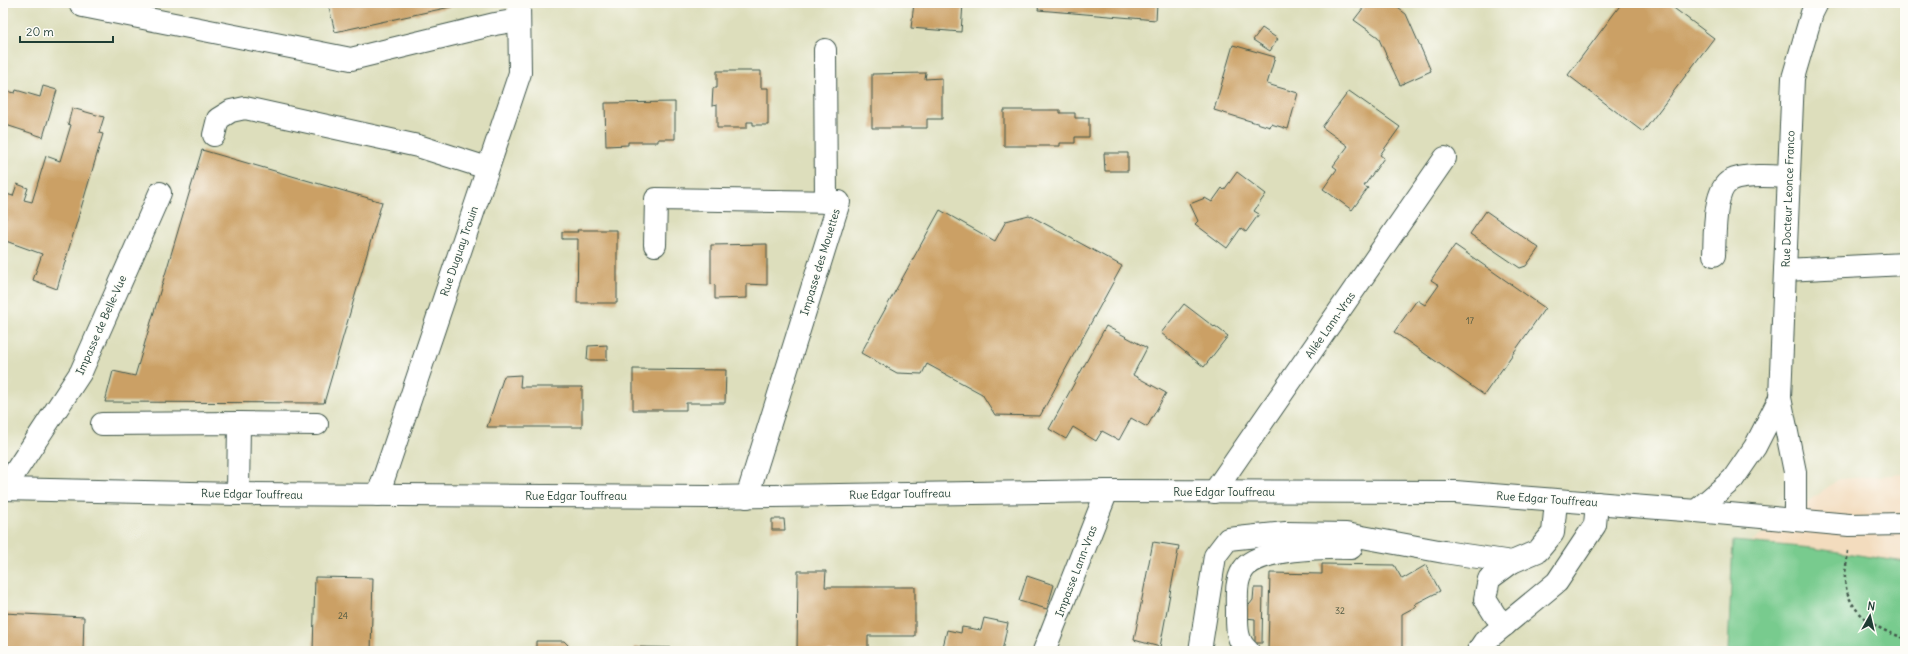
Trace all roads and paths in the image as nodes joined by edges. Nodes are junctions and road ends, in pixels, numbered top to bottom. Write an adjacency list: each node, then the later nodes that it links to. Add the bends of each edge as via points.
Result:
1 (80, 3): 3 (street, via 83,6 351,59 495,24)
2 (1817, 3): 8 (street, Rue Docteur Leonce Franco, via 1793,78)
3 (519, 11): 7 (street, Rue Duguay Trouin, via 520,73)
4 (825, 50): 10 (street)
5 (214, 135): 7 (street, via 218,119 231,111 245,108 418,146)
6 (1445, 158): 21 (street, Allée Lann-Vras)
7 (487, 168): 23 (street, Rue Duguay Trouin)
8 (1788, 177): 12 (street, via 1751,176 1729,181 1722,190 1717,204); 14 (street, Rue Docteur Leonce Franco)
9 (160, 193): 19 (street, Impasse de Belle-Vue, via 81,372)
10 (826, 202): 11 (street, Impasse des Mouettes, via 656,199); 24 (street, Impasse des Mouettes, via 839,202)
11 (655, 245)
12 (1714, 256)
13 (1905, 264): 14 (street)
14 (1785, 270): 15 (street, Rue Docteur Leonce Franco)
15 (1780, 398): 27 (street, Rue Docteur Leonce Franco, via 1755,447 1733,479); 28 (street, Rue Docteur Leonce Franco, via 1795,472)
16 (239, 423): 17 (street); 18 (street); 22 (street)
17 (102, 424)
18 (317, 424)
19 (4, 489): 22 (street, Rue Edgar Touffreau)
20 (1107, 491): 21 (street, Rue Edgar Touffreau); 24 (street, Rue Edgar Touffreau); 35 (street, Impasse Lann-Vras)
21 (1214, 492): 25 (street, Rue Edgar Touffreau, via 1455,492)
22 (238, 494): 23 (street, Rue Edgar Touffreau)
23 (378, 495): 24 (street, Rue Edgar Touffreau)
24 (747, 497)
25 (1556, 500): 26 (street, Rue Edgar Touffreau); 32 (street, via 1553,532 1538,551)
26 (1597, 503): 27 (street, Rue Edgar Touffreau); 33 (street, via 1595,525 1557,582)
27 (1696, 511): 28 (street, Rue Edgar Touffreau)
28 (1795, 520): 30 (street, Rue Edgar Touffreau)
29 (1905, 524): 30 (street, Rue Edgar Touffreau)
30 (1849, 525): 34 (path, via 1845,574 1854,607 1872,624)
31 (1444, 552): 32 (street); 36 (street, via 1346,534 1286,533 1228,539 1215,556); 37 (street, via 1346,548 1282,551 1254,559 1243,570 1237,587 1237,631 1242,646)
32 (1512, 562): 33 (street, via 1489,579 1485,599)
33 (1505, 625): 38 (street, via 1484,642)
34 (1905, 638)
35 (1044, 651)
36 (1200, 651)
37 (1248, 651)
38 (1478, 651)

